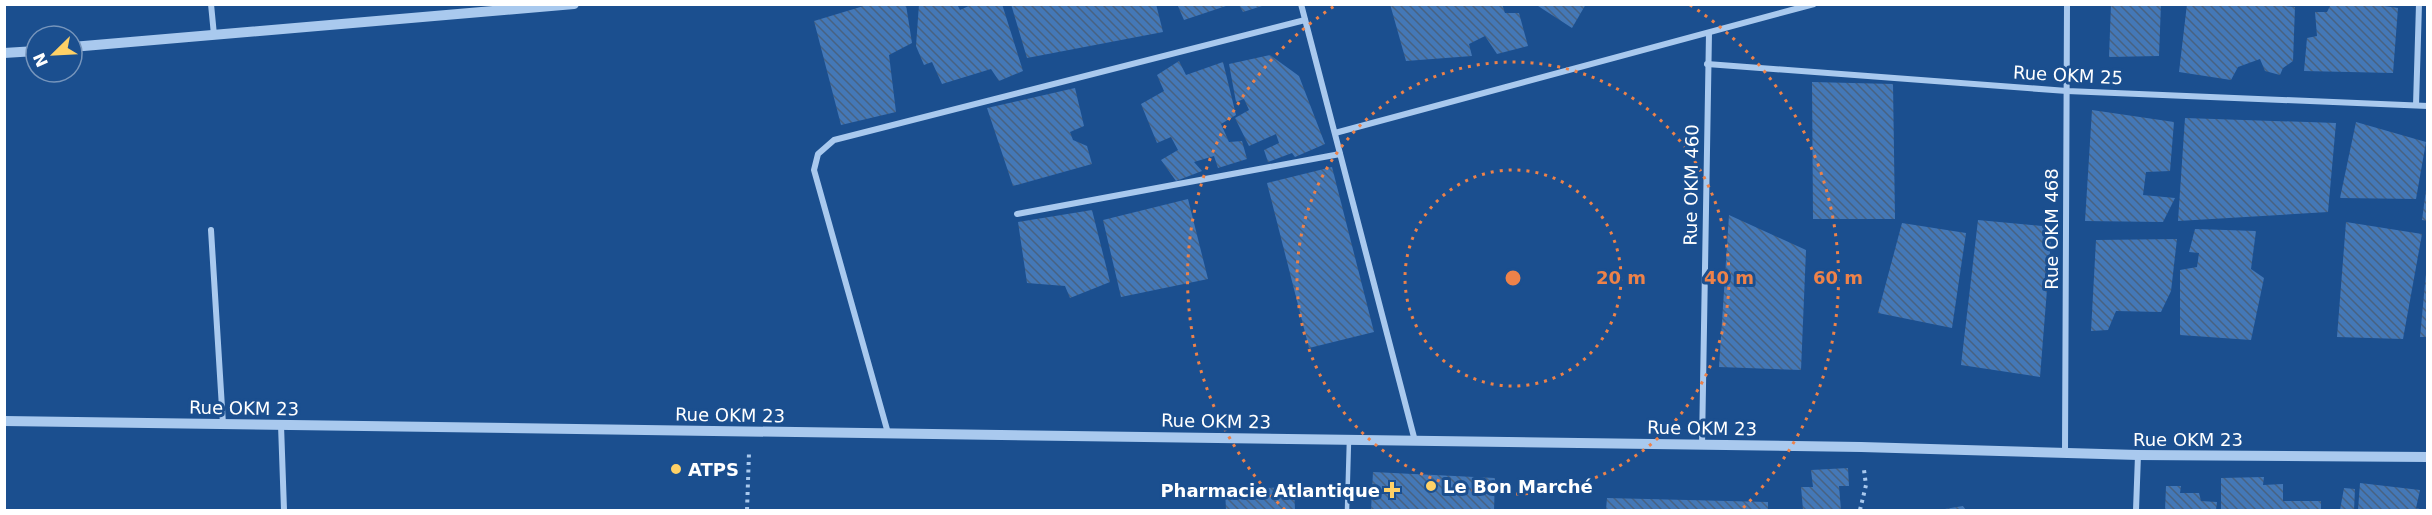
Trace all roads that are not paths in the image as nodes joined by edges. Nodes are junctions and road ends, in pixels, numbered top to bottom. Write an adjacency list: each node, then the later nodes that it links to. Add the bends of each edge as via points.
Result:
1 (211, 4): 10 (street)
2 (574, 4): 7 (street)
3 (1301, 4): 8 (street)
4 (1814, 4): 9 (street)
5 (2067, 4): 15 (street, Rue OKM 468)
6 (2419, 4): 16 (street)
7 (547, 6): 10 (street)
8 (1305, 20): 18 (street); 25 (street, via 834,140 818,154 814,170)
9 (1709, 33): 14 (street, Rue OKM 460); 18 (street)
10 (214, 35): 11 (street)
11 (84, 46)
12 (24, 52): 13 (street)
13 (4, 53)
14 (1707, 64): 15 (street, Rue OKM 25); 28 (street, Rue OKM 460)
15 (2067, 91): 16 (street, Rue OKM 25); 29 (street, Rue OKM 468)
16 (2416, 105): 17 (street, Rue OKM 25)
17 (2427, 106)
18 (1335, 133): 19 (street)
19 (1340, 154): 20 (street); 27 (street)
20 (1017, 214)
21 (211, 230): 23 (street)
22 (4, 421): 23 (street, Rue OKM 23)
23 (223, 424): 24 (street, Rue OKM 23)
24 (281, 425): 25 (street, Rue OKM 23); 32 (street)
25 (888, 433): 26 (street, Rue OKM 23)
26 (1349, 440): 27 (street, Rue OKM 23); 33 (lane)
27 (1415, 441): 28 (street, Rue OKM 23)
28 (1702, 445): 29 (street, Rue OKM 23)
29 (2064, 453): 30 (street, Rue OKM 23)
30 (2138, 455): 31 (street, Rue OKM 23); 34 (street)
31 (2427, 457)
32 (284, 510)
33 (1347, 510)
34 (2136, 510)

